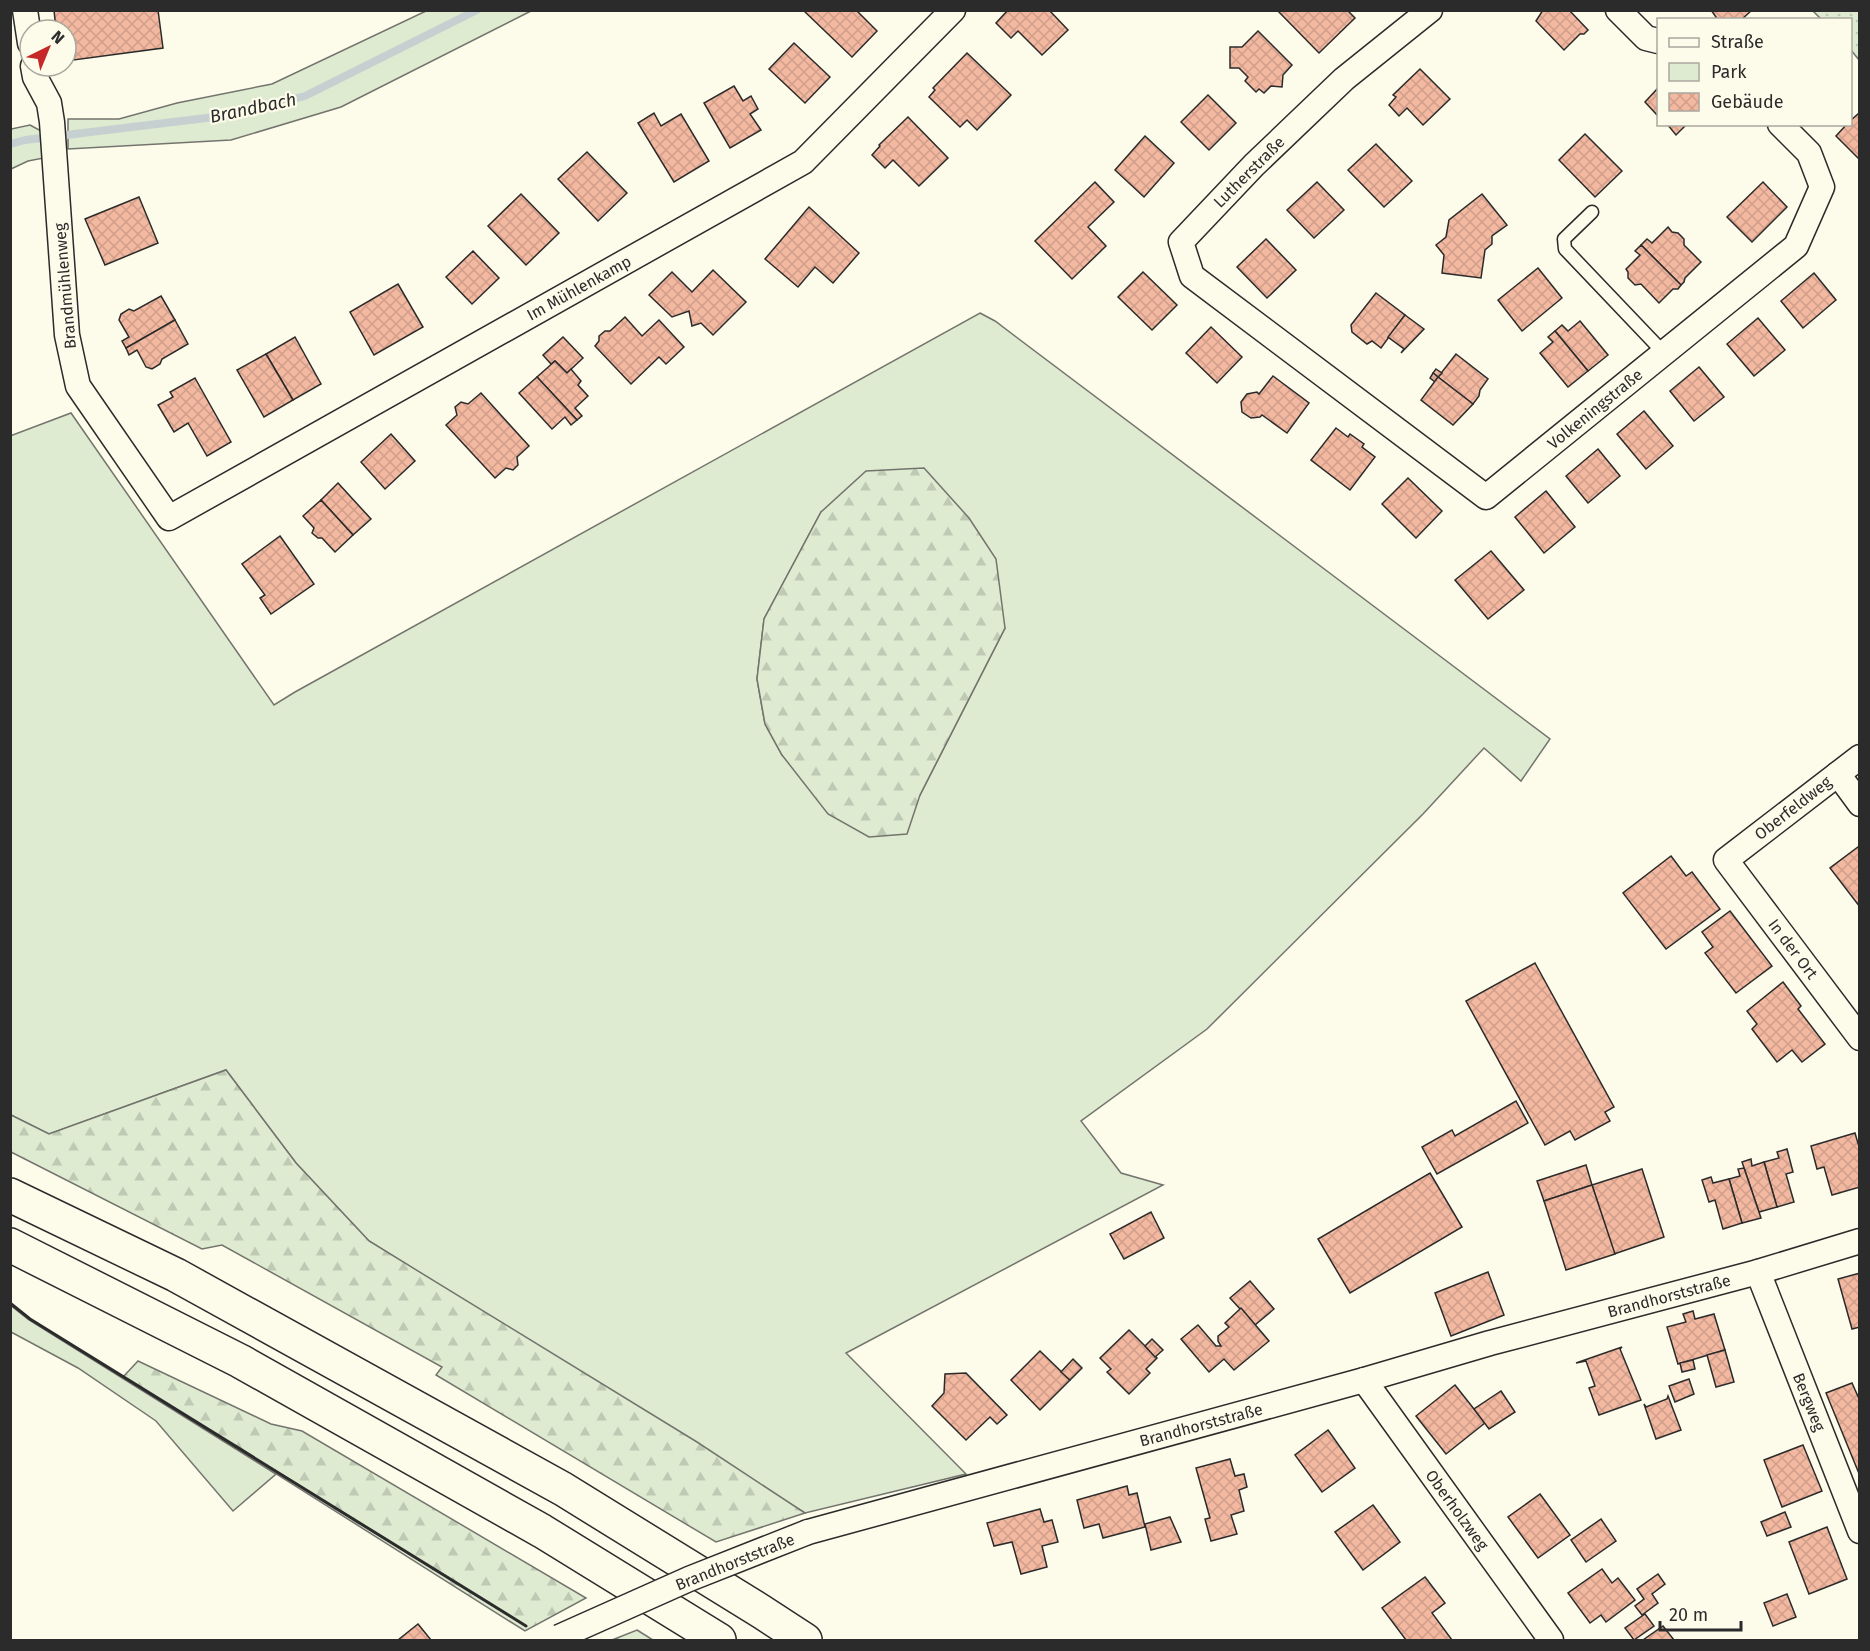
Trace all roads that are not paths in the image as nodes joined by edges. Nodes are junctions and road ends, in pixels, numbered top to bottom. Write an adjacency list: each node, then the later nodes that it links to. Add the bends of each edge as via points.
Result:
1 (953, 10): 10 (street, Im Mühlenkamp, via 803,162)
2 (1430, 10): 8 (street, Lutherstraße, via 1344,79 1181,242 1192,276)
3 (1618, 10): 4 (street, via 1646,38)
4 (1657, 41)
5 (36, 78): 10 (street, Brandmühlenweg, via 49,104 52,122 66,334 78,386)
6 (1782, 126): 9 (street, Volkeningstraße, via 1809,153 1822,187 1796,246)
7 (1592, 212): 9 (lane, via 1564,239 1565,249)
8 (1279, 341): 9 (street, Volkeningstraße, via 1486,497)
9 (1664, 353)
10 (169, 518)
11 (1860, 757): 12 (street, Oberfeldweg)
12 (1838, 774): 13 (street); 14 (street, Oberfeldweg)
13 (1860, 804)
14 (1726, 860): 15 (street, In der Ort)
15 (1860, 1038)
16 (10, 1195): 24 (highway, via 176,1275 563,1489)
17 (1860, 1241): 19 (street, Brandhorststraße)
18 (10, 1245): 23 (highway, via 250,1367 542,1531)
19 (1758, 1272): 20 (street, Brandhorststraße); 21 (street, Bergweg)
20 (1364, 1380): 22 (street, Brandhorststraße, bridge, via 808,1532 689,1579); 25 (street, Oberholzweg)
21 (1860, 1531)
22 (556, 1639)
23 (719, 1641)
24 (805, 1641)
25 (1551, 1641)

